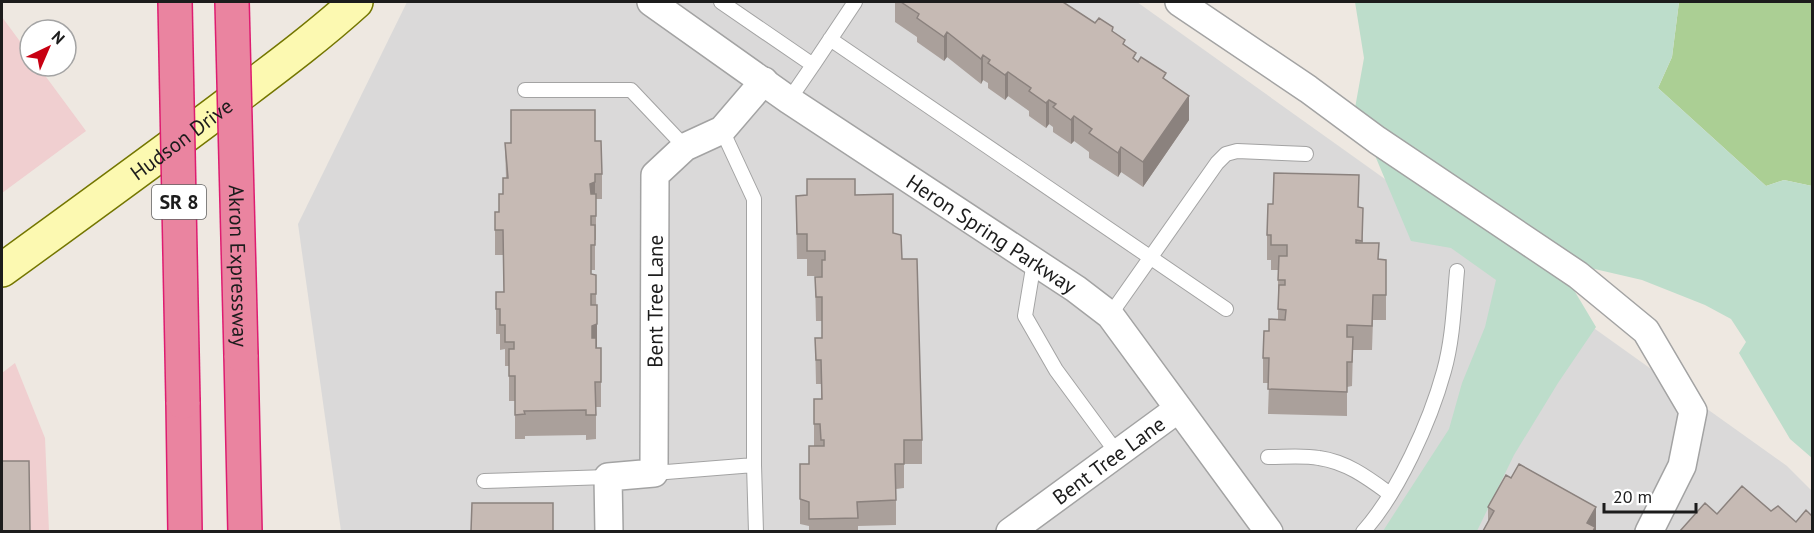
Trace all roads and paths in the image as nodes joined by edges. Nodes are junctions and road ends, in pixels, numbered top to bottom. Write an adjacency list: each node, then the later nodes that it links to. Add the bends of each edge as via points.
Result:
1 (175, 2): 30 (highway, SR 8, bridge)
2 (232, 2): 31 (highway, Akron Expressway / SR 8, bridge)
3 (356, 2): 18 (street, Hudson Drive, via 299,51)
4 (652, 2): 10 (street, Heron Spring Parkway)
5 (721, 2): 9 (lane)
6 (855, 2): 8 (lane)
7 (1179, 2): 37 (street, via 1578,275 1646,331 1693,411 1682,466)
8 (830, 39): 9 (lane); 16 (lane)
9 (813, 65): 12 (lane)
10 (764, 81): 12 (street, Heron Spring Parkway); 13 (street, Bent Tree Lane)
11 (525, 90): 14 (lane, via 631,90)
12 (789, 100): 17 (street, Heron Spring Parkway)
13 (722, 130): 14 (street, Bent Tree Lane); 25 (lane, via 754,200)
14 (685, 147): 26 (street, Bent Tree Lane, via 655,175)
15 (1306, 154): 16 (lane, via 1226,154)
16 (1150, 257): 20 (lane); 21 (lane)
17 (1034, 262): 21 (street, Heron Spring Parkway); 23 (lane, via 1025,316 1056,370)
18 (2, 270)
19 (1457, 271): 29 (lane, via 1444,372 1420,437)
20 (1226, 309)
21 (1110, 315): 22 (street, Heron Spring Parkway)
22 (1178, 409): 23 (street, Bent Tree Lane); 35 (street, Heron Spring Parkway)
23 (1117, 453): 34 (street, Bent Tree Lane)
24 (1268, 457): 29 (lane, via 1318,457 1340,463)
25 (753, 465): 26 (lane); 33 (lane)
26 (654, 473): 27 (street)
27 (608, 477): 28 (lane); 32 (street)
28 (484, 481)
29 (1390, 494): 36 (lane)
30 (185, 531)
31 (245, 531)
32 (609, 531)
33 (756, 531)
34 (1010, 531)
35 (1269, 531)
36 (1363, 531)
37 (1649, 531)

